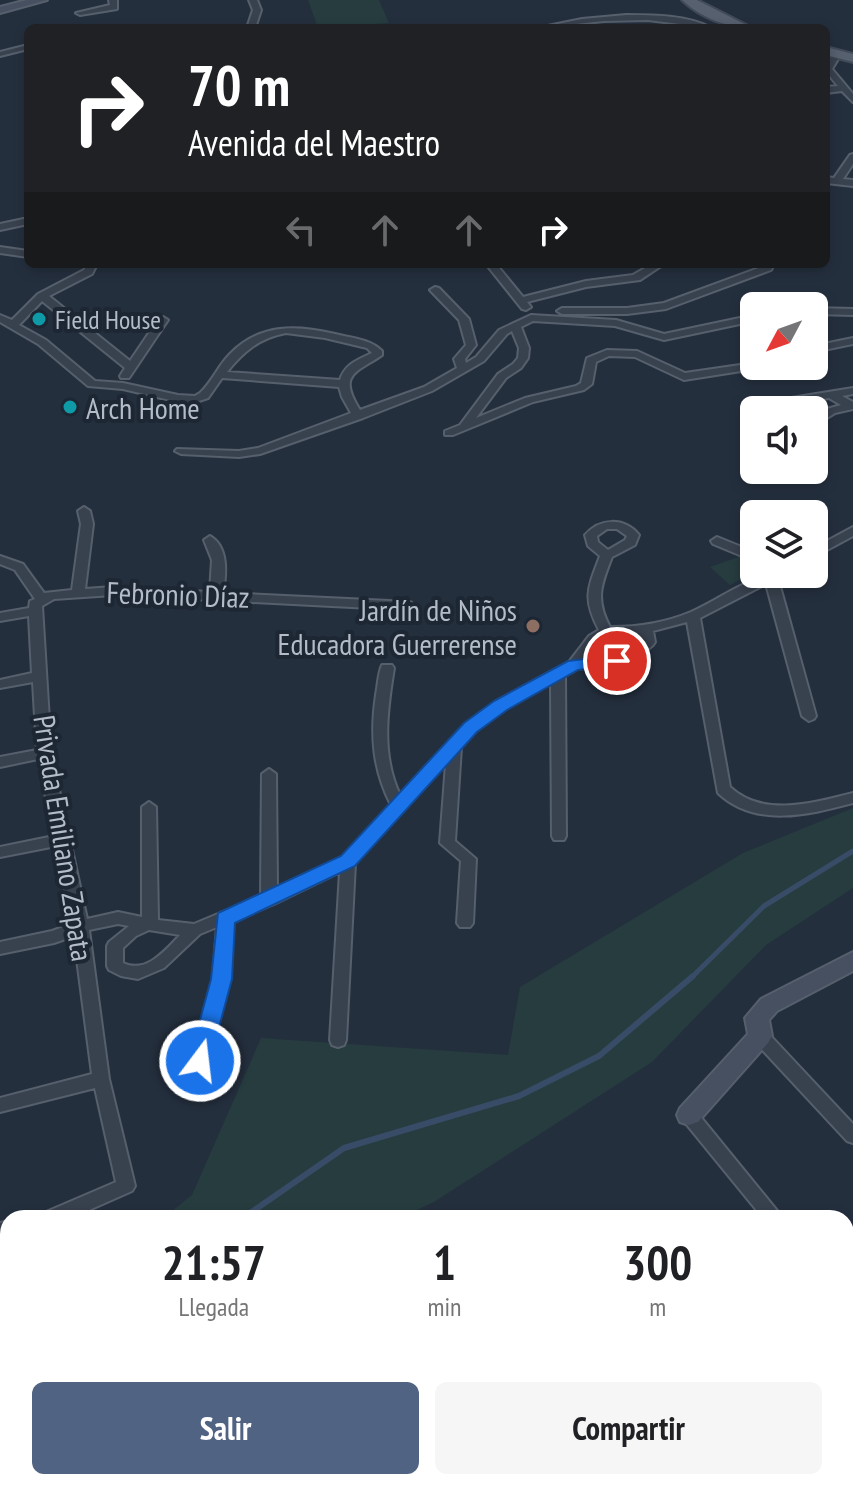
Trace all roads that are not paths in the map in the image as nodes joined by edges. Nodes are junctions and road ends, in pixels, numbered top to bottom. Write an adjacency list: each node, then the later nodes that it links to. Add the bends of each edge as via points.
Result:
1 (41, 0): 6 (street)
2 (113, 0): 7 (street, via 114,7)
3 (253, 0): 8 (street, via 257,10)
4 (677, 0): 11 (main road)
5 (688, 0): 12 (main road)
6 (0, 10)
7 (80, 13)
8 (252, 24)
9 (562, 24): 10 (street, via 683,19)
10 (697, 24)
11 (724, 24)
12 (736, 24)
13 (24, 48): 14 (street)
14 (0, 54)
15 (830, 72): 16 (street)
16 (843, 88): 17 (street); 18 (street)
17 (830, 90)
18 (853, 99)
19 (853, 157): 20 (street)
20 (831, 181): 21 (street)
21 (853, 183)
22 (24, 222): 23 (street)
23 (0, 227)
24 (0, 250): 25 (street)
25 (24, 253)
26 (87, 268): 31 (street)
27 (494, 268): 32 (street)
28 (652, 268): 32 (street, via 636,278)
29 (767, 268): 35 (street, via 657,308)
30 (435, 290): 44 (street, via 464,319 471,345 459,359)
31 (42, 296): 39 (street); 43 (street)
32 (522, 300): 35 (street)
33 (828, 311): 34 (street)
34 (853, 312)
35 (530, 314): 38 (street, via 616,323 664,337); 40 (street)
36 (0, 318): 39 (street)
37 (163, 320): 43 (street)
38 (740, 321)
39 (14, 324): 48 (street, via 92,384)
40 (515, 325): 44 (street); 54 (street, via 523,358 502,376)
41 (853, 341): 42 (street)
42 (828, 346)
43 (131, 368): 48 (street)
44 (463, 368): 53 (street, via 428,389)
45 (740, 369): 54 (street, via 684,377 648,357 607,353 591,360 586,384 580,388 529,400)
46 (219, 375): 47 (street); 47 (street, via 249,340 274,332 309,331 377,350 349,371); 48 (street, via 208,392 195,399)
47 (345, 384): 53 (street, via 347,402)
48 (118, 385)
49 (853, 391): 50 (street)
50 (832, 395): 51 (street); 52 (street, via 851,406)
51 (825, 396)
52 (828, 413)
53 (359, 416): 56 (street, via 260,451)
54 (465, 426): 55 (street)
55 (449, 433)
56 (181, 451)
57 (84, 511): 67 (street)
58 (853, 531): 61 (street)
59 (210, 540): 68 (street, via 220,556)
60 (717, 541): 62 (street)
61 (828, 545)
62 (740, 551)
63 (607, 555): 74 (street, via 593,601)
64 (0, 560): 69 (street, via 19,567)
65 (750, 588): 71 (street)
66 (777, 588): 80 (street)
67 (78, 591): 68 (street, Febronio Díaz); 69 (street, Febronio Díaz)
68 (216, 594): 70 (street, Febronio Díaz)
69 (39, 605): 72 (street, Febronio Díaz); 78 (street, Privada Emiliano Zapata)
70 (410, 606)
71 (693, 616): 73 (street); 85 (street, via 723,789 729,798 786,811)
72 (0, 617)
73 (646, 629): 74 (street); 75 (street, via 648,642 628,659)
74 (606, 631): 75 (street)
75 (574, 665): 77 (street)
76 (387, 668): 86 (street, via 379,714 380,759 384,781)
77 (558, 674): 81 (street, via 500,705); 88 (street)
78 (40, 676): 79 (street); 82 (street, Privada Emiliano Zapata)
79 (0, 684)
80 (809, 716)
81 (454, 744): 86 (street); 95 (street, via 447,843 469,859)
82 (44, 753): 83 (street); 89 (street, Privada Emiliano Zapata)
83 (0, 762)
84 (269, 774): 92 (street)
85 (853, 798)
86 (397, 804): 91 (street)
87 (149, 807): 94 (street)
88 (559, 836)
89 (62, 840): 90 (street); 96 (street, Privada Emiliano Zapata)
90 (0, 852)
91 (348, 861): 92 (street); 101 (street)
92 (269, 900): 93 (street)
93 (225, 919): 97 (street); 102 (street, via 221,979)
94 (150, 923): 96 (street, via 118,918); 97 (street); 97 (street, via 115,946 115,966 127,974 157,966)
95 (465, 923)
96 (81, 928): 98 (street); 103 (street, Privada Emiliano Zapata)
97 (195, 930)
98 (0, 948)
99 (853, 961): 100 (street, via 769,1005 757,1018)
100 (760, 1036): 106 (street); 107 (street)
101 (338, 1040)
102 (200, 1061)
103 (101, 1079): 104 (street); 109 (street, Privada Emiliano Zapata, via 126,1186)
104 (0, 1105)
105 (853, 1113): 107 (street)
106 (689, 1115): 110 (street)
107 (833, 1115): 108 (street)
108 (853, 1136)
109 (70, 1210)
110 (767, 1210)

